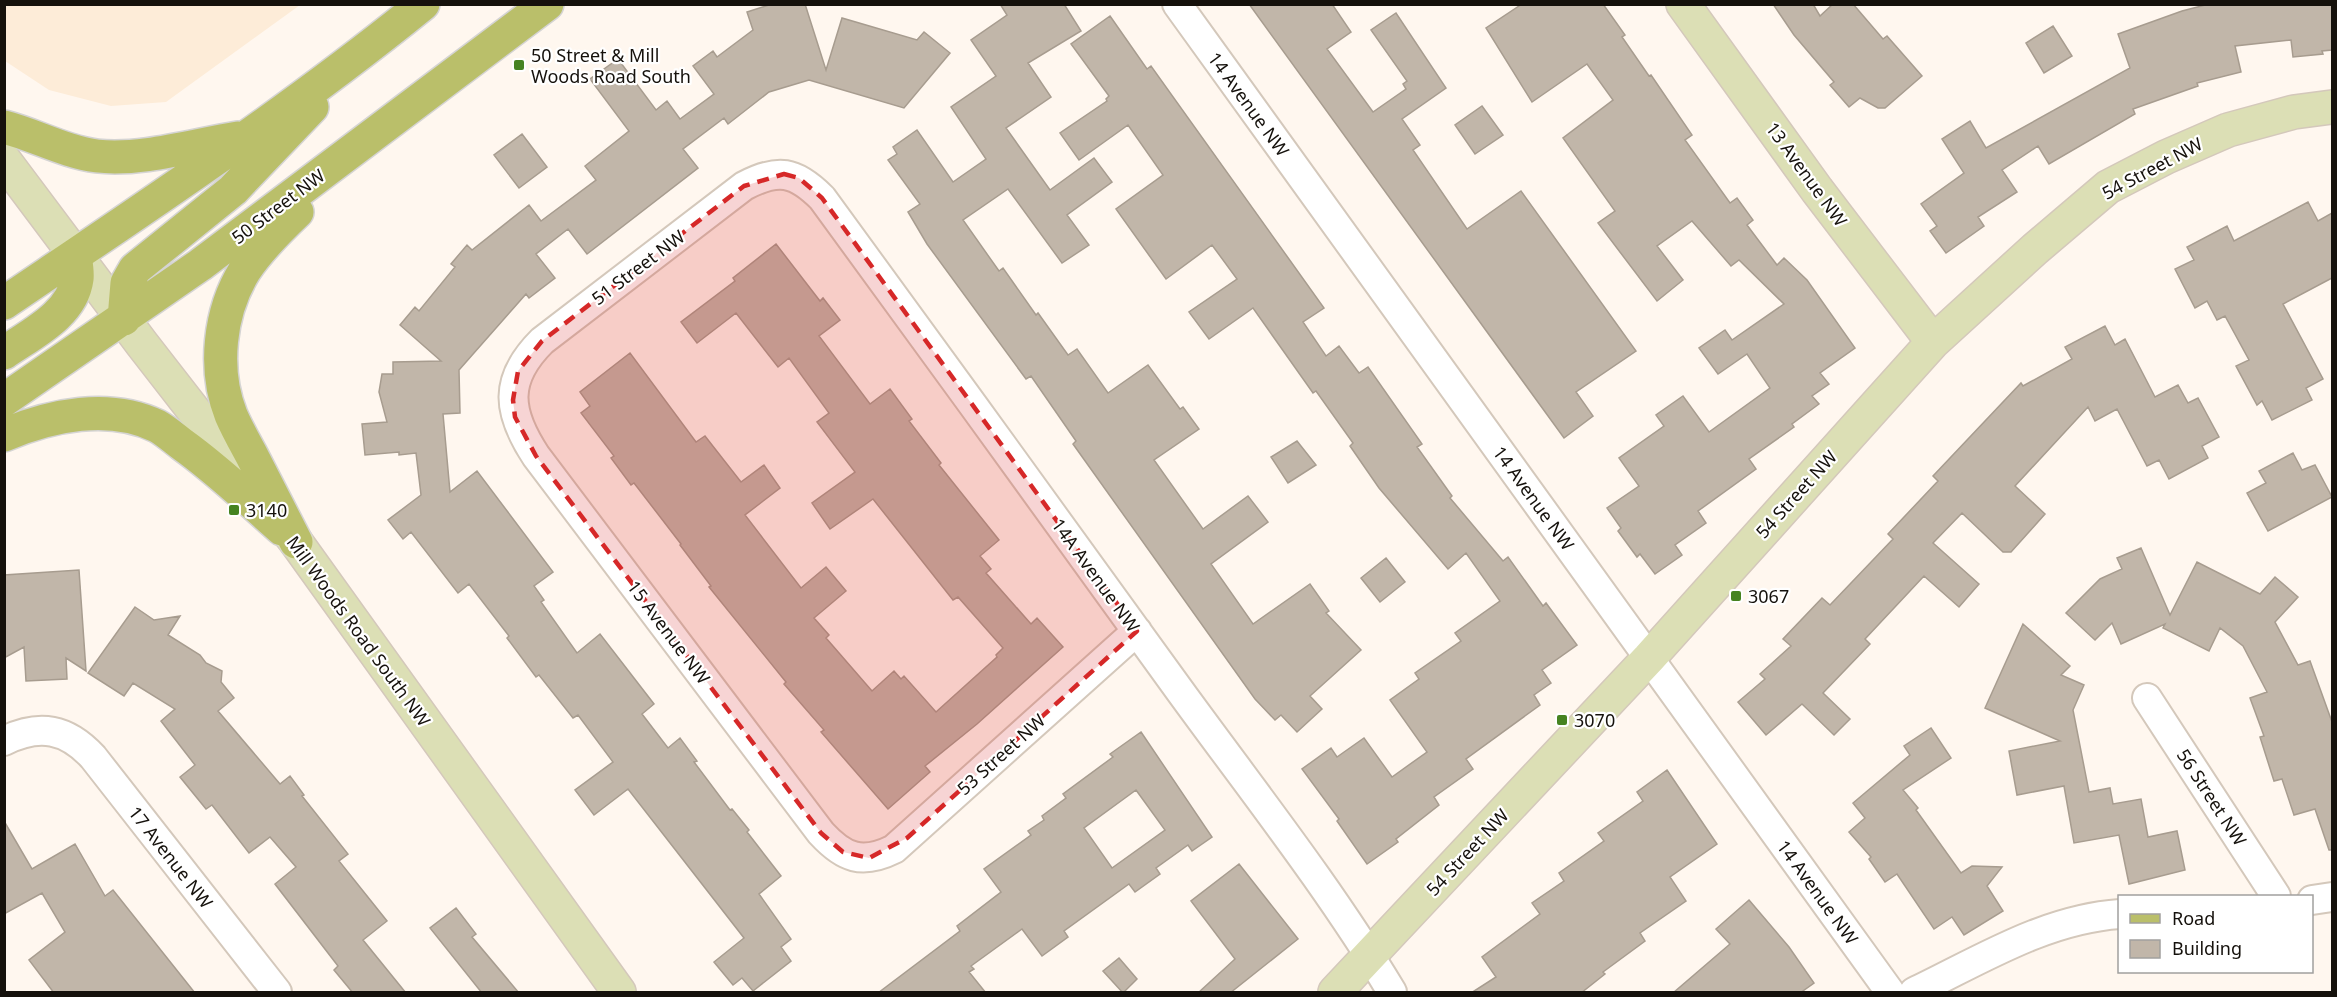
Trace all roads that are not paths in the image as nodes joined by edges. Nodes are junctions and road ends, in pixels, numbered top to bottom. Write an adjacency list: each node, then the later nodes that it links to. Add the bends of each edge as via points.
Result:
1 (423, 4): 5 (main road)
2 (547, 4): 7 (main road, 50 Street NW)
3 (1177, 4): 22 (street, 14 Avenue NW)
4 (1683, 4): 15 (street, 13 Avenue NW)
5 (367, 50): 9 (main road); 14 (main road, via 233,190 135,269 127,283)
6 (2332, 108): 15 (street, 54 Street NW, via 2294,112 2228,130 2108,188)
7 (398, 116): 14 (main road, 50 Street NW); 20 (main road, via 275,233 245,271 229,308 220,366 231,415)
8 (4, 127): 9 (main road, via 97,156 132,156)
9 (246, 137): 12 (main road)
10 (4, 160): 12 (street, Mill Woods Road South NW)
11 (784, 174): 17 (street, 51 Street NW, via 762,177 744,186 542,341 518,370); 21 (street, 14A Avenue NW, via 799,178 822,198)
12 (75, 255): 13 (main road); 14 (street, Mill Woods Road South NW); 16 (main road, via 77,279 63,308)
13 (4, 303)
14 (124, 319): 18 (main road, 50 Street NW); 20 (street, Mill Woods Road South NW)
15 (1933, 342): 22 (street, 54 Street NW)
16 (4, 353)
17 (515, 387): 25 (street, 15 Avenue NW, via 516,417 536,456 821,833)
18 (4, 400)
19 (4, 435): 20 (main road, via 51,420 91,413 129,416 158,427 202,458)
20 (296, 542): 32 (street, Mill Woods Road South NW)
21 (1137, 631): 25 (street, 53 Street NW, via 894,849 875,857); 30 (street, 14A Avenue NW)
22 (1649, 658): 30 (street, 54 Street NW); 35 (street, 14 Avenue NW)
23 (2147, 698): 26 (street, 56 Street NW)
24 (4, 741): 31 (street, 17 Avenue NW, via 34,731 56,732 79,741)
25 (855, 858)
26 (2275, 895)
27 (2332, 897): 28 (street)
28 (2313, 900)
29 (2118, 914): 36 (street, via 2031,935)
30 (1370, 956): 33 (street, 54 Street NW); 34 (street, 14A Avenue NW)
31 (278, 993)
32 (619, 993)
33 (1335, 993)
34 (1392, 993)
35 (1890, 993)
36 (1914, 993)

